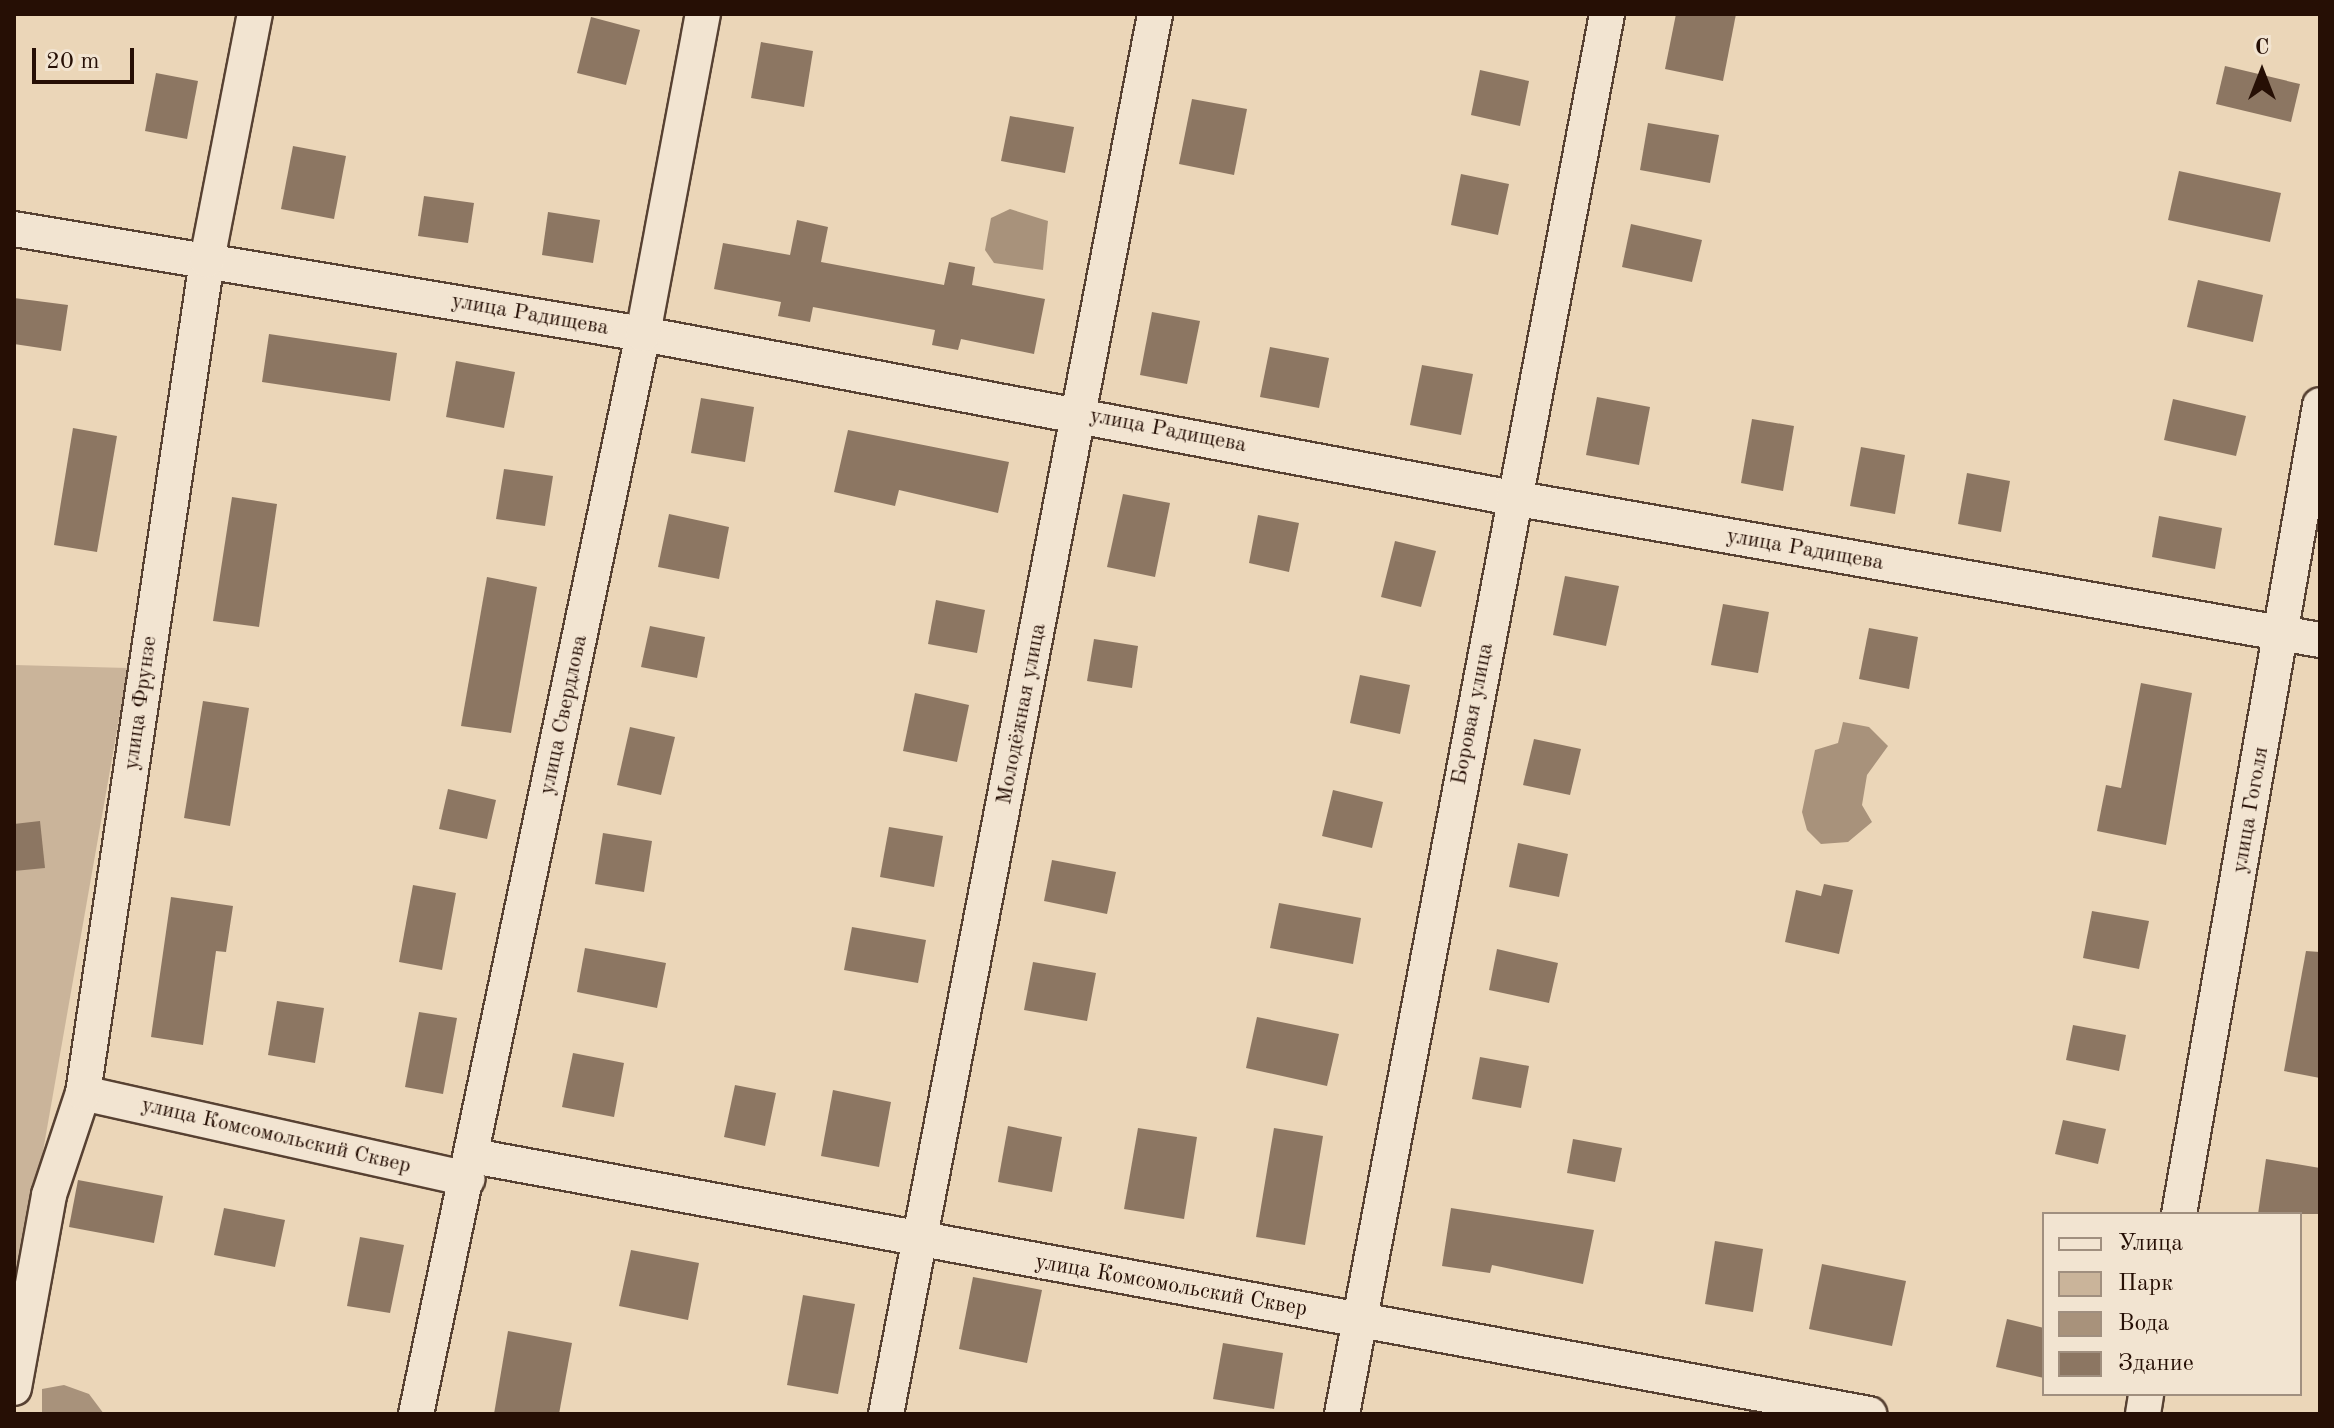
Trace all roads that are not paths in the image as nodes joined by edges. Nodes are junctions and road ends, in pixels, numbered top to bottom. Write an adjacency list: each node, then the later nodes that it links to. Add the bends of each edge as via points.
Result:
1 (255, 14): 6 (street, улица Фрунзе)
2 (703, 14): 7 (street, улица Свердлова)
3 (1155, 14): 9 (street, Молодёжная улица)
4 (1607, 14): 10 (street, Боровая улица)
5 (14, 229): 6 (street, улица Радищева)
6 (207, 260): 7 (street, улица Радищева); 13 (street, улица Фрунзе)
7 (643, 334): 9 (street, улица Радищева); 14 (street, улица Свердлова)
8 (2320, 405): 11 (street, улица Гоголя)
9 (1080, 414): 10 (street, улица Радищева); 16 (street, Молодёжная улица)
10 (1513, 498): 11 (street, улица Радищева); 17 (street, Боровая улица)
11 (2282, 633): 12 (street, улица Радищева); 15 (street, улица Гоголя)
12 (2320, 640)
13 (83, 1093): 14 (street, улица Комсомольский Сквер); 18 (street, улица Фрунзе, via 49,1195)
14 (471, 1168): 16 (street, улица Комсомольский Сквер); 19 (street, улица Свердлова)
15 (2179, 1212)
16 (920, 1241): 17 (street, улица Комсомольский Сквер); 20 (street, Молодёжная улица)
17 (1359, 1321): 21 (street, Боровая улица); 22 (street, улица Комсомольский Сквер)
18 (14, 1388)
19 (416, 1414)
20 (886, 1414)
21 (1342, 1414)
22 (1869, 1414)

